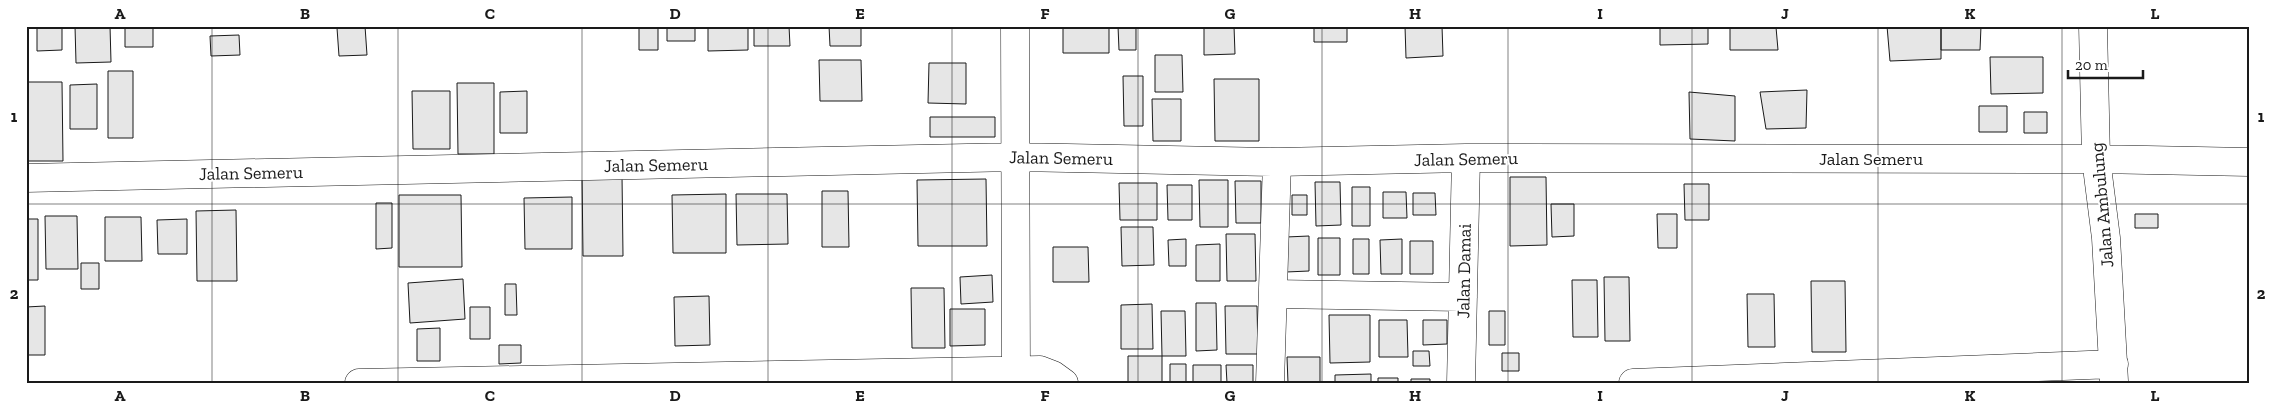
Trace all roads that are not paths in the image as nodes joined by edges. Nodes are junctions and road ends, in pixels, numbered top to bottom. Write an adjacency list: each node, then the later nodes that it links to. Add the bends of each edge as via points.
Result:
1 (1015, 26): 3 (street)
2 (2093, 26): 5 (street, Jalan Ambulung)
3 (1015, 157): 6 (street, Jalan Semeru); 8 (street, Jalan Semeru); 12 (street)
4 (1466, 158): 5 (street, Jalan Semeru); 6 (street, Jalan Semeru); 10 (street, Jalan Damai)
5 (2096, 159): 7 (street, Jalan Semeru); 11 (street, Jalan Ambulung, via 2106,238)
6 (1277, 162): 9 (street)
7 (2249, 162)
8 (26, 178)
9 (1274, 294): 10 (street); 15 (street)
10 (1463, 297): 16 (street, Jalan Damai)
11 (2114, 373): 17 (street)
12 (1016, 377): 13 (street); 14 (street, via 1040,370)
13 (359, 383)
14 (1064, 383)
15 (1270, 383)
16 (1462, 383)
17 (1633, 383)

